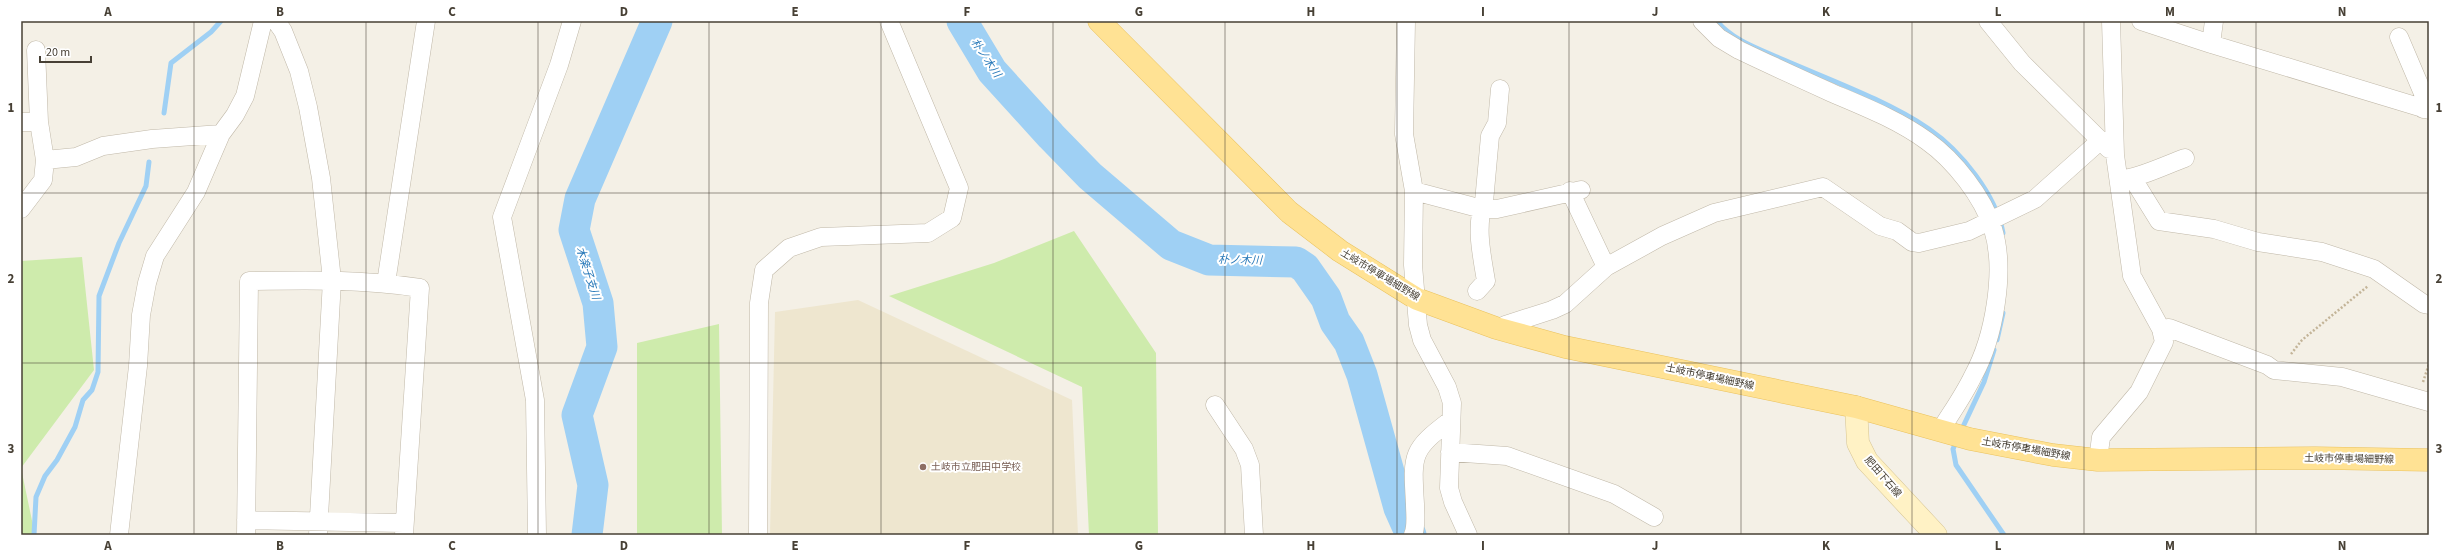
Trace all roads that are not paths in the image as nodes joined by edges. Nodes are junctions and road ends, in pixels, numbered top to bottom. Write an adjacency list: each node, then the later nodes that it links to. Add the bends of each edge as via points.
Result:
1 (263, 21): 20 (street, via 245,96)
2 (276, 21): 31 (street, via 283,31 299,71 308,107 321,178)
3 (426, 21): 32 (street)
4 (572, 21): 51 (street, via 559,65 502,216 535,400)
5 (889, 21): 52 (street, via 959,188 952,218 928,233 820,237 789,248 764,270 759,303)
6 (1099, 21): 34 (main road, 土岐市停車場細野線, via 1289,212 1340,251)
7 (1406, 21): 26 (street, via 1404,134)
8 (1702, 21): 29 (street, via 1719,38 1739,50 1877,112 1928,142 1973,187)
9 (1988, 21): 21 (street, via 2022,63)
10 (2111, 21): 22 (street)
11 (2141, 21): 14 (street)
12 (2214, 21): 14 (street)
13 (2399, 37): 17 (street, via 2425,98)
14 (2211, 44): 17 (street)
15 (36, 50): 19 (street)
16 (1500, 89): 28 (street, via 1497,123 1490,136)
17 (2426, 109)
18 (21, 122): 19 (street)
19 (39, 122): 24 (street)
20 (221, 134): 24 (street, via 103,146 76,157); 50 (street, via 196,192 154,256 147,283 141,315 138,366)
21 (2101, 140): 22 (street); 29 (street, via 2035,199)
22 (2116, 155): 25 (street)
23 (2185, 158): 25 (street)
24 (46, 160): 27 (street, via 43,180)
25 (2126, 179): 35 (street, via 2159,221 2214,230 2258,242 2322,252 2374,268); 36 (street, via 2132,276)
26 (1414, 191): 28 (street); 34 (street, via 1413,265)
27 (21, 209)
28 (1482, 209): 30 (street, via 1497,208 1575,190); 33 (street, via 1480,240 1486,281)
29 (1997, 217): 30 (street, via 1968,231 1919,243 1912,242 1897,231 1880,226 1823,188 1714,213 1662,236); 42 (street, via 1998,277 1992,323 1974,376)
30 (1606, 267): 37 (street, via 1565,304 1505,325)
31 (332, 280): 32 (street); 47 (street, via 249,281); 48 (street)
32 (386, 283): 49 (street, via 420,288)
33 (1477, 292)
34 (1417, 299): 37 (main road, 土岐市停車場細野線); 41 (street, via 1422,340 1447,386 1452,403)
35 (2429, 305)
36 (2161, 329): 38 (street, via 2169,328 2279,370 2342,377); 44 (street, via 2164,342 2138,392 2101,437)
37 (1500, 330): 40 (main road, 土岐市停車場細野線, via 1565,347)
38 (2429, 402)
39 (1215, 406): 53 (street, via 1244,449 1250,465)
40 (1856, 407): 42 (main road, 土岐市停車場細野線); 56 (main road, 肥田下石線, via 1858,443 1867,461)
41 (1451, 420): 43 (street); 54 (street, via 1428,437 1414,457)
42 (1943, 431): 44 (main road, 土岐市停車場細野線, via 1970,439)
43 (1450, 452): 46 (street, via 1514,458 1614,494); 55 (street, via 1449,488)
44 (2098, 460): 45 (main road, 土岐市停車場細野線)
45 (2429, 460)
46 (1654, 517)
47 (246, 527): 48 (street)
48 (318, 528): 49 (street)
49 (404, 529)
50 (119, 535)
51 (537, 535)
52 (758, 535)
53 (1254, 535)
54 (1413, 535)
55 (1468, 535)
56 (1936, 535)

